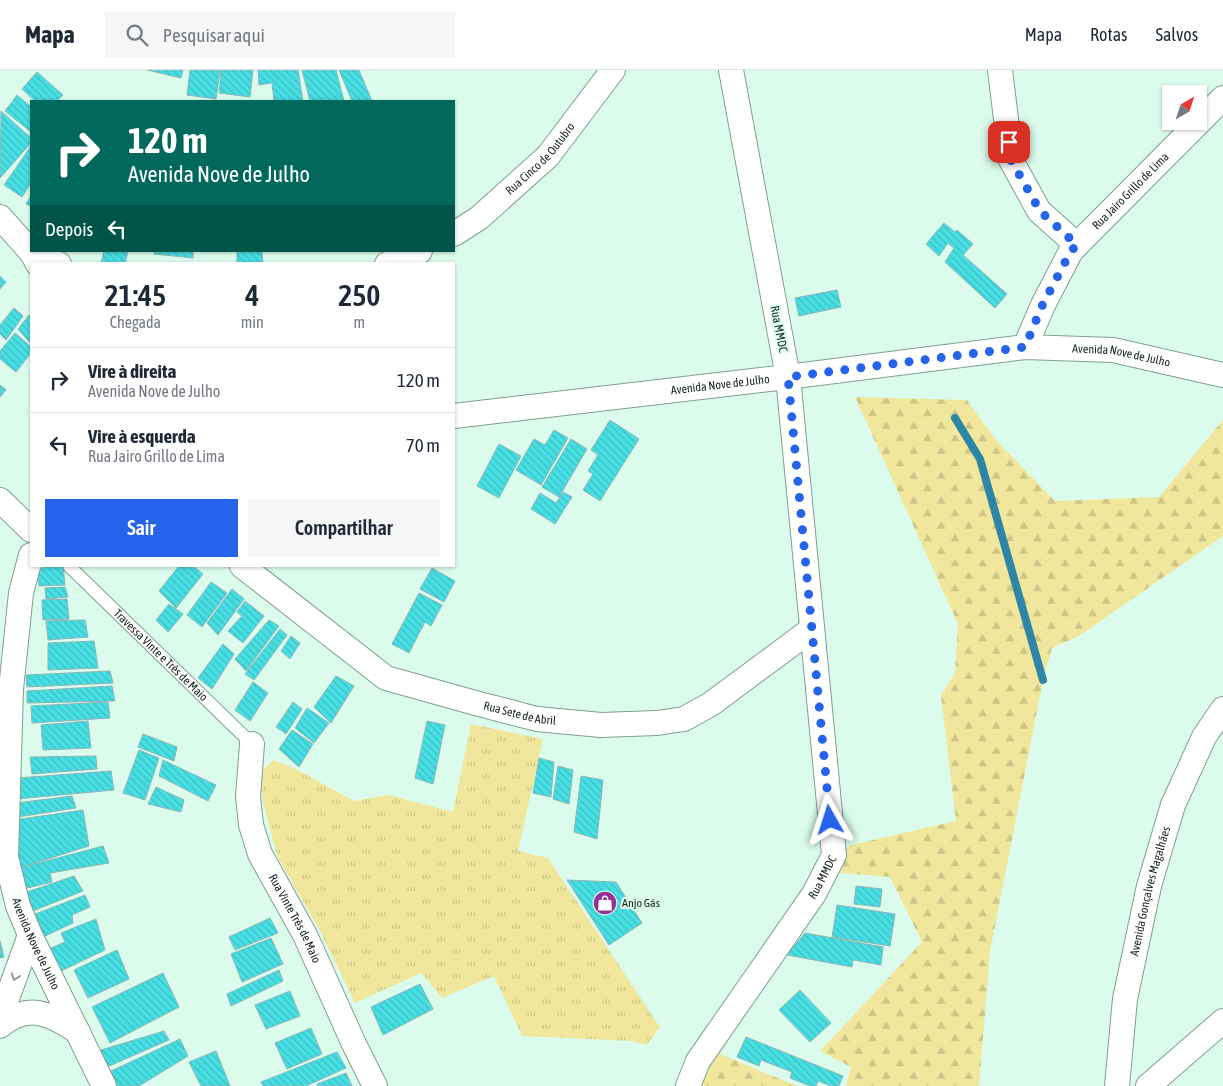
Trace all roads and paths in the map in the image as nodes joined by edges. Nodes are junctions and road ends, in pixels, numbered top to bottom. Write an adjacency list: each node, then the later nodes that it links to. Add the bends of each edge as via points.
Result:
1 (612, 70): 6 (street, Rua Cinco de Outubro, via 548,156 479,218)
2 (731, 70): 14 (street, Rua MMDC)
3 (1000, 70): 7 (street, via 1011,160 1040,211)
4 (1223, 98): 7 (street, Rua Jairo Grillo de Lima)
5 (0, 217): 9 (street)
6 (455, 233)
7 (1077, 245): 12 (street, Rua Jairo Grillo de Lima, via 1042,306)
8 (417, 252): 11 (street)
9 (35, 258): 10 (street)
10 (51, 262)
11 (392, 262)
12 (1025, 347): 13 (street, Avenida Nove de Julho, via 1113,350); 14 (street, Avenida Nove de Julho)
13 (1223, 375)
14 (788, 377): 15 (street, Avenida Nove de Julho); 21 (street, Rua MMDC)
15 (455, 416)
16 (0, 500): 17 (street)
17 (30, 529)
18 (30, 559): 24 (street, Avenida Nove de Julho, via 21,593 11,689 6,857 18,906)
19 (70, 567): 23 (lane, Travessa Vinte e Três de Maio)
20 (243, 567): 21 (street, Rua Sete de Abril, via 386,678 537,719 601,725 684,719 711,704)
21 (812, 629): 31 (street, Rua MMDC, via 834,855 814,894 698,1061)
22 (1223, 709): 32 (street, Avenida Gonçalves Magalhães, via 1204,737 1173,804 1151,878 1125,999)
23 (252, 744): 30 (street, Rua Vinte Três de Maio, via 248,796 251,825 260,854 305,935)
24 (30, 935): 25 (street, one-way to 25); 28 (street, Avenida Nove de Julho)
25 (0, 1018)
26 (1223, 1021): 33 (street)
27 (0, 1026): 28 (street, via 22,1013 36,1013 57,1018)
28 (78, 1032): 29 (street, Avenida Nove de Julho)
29 (104, 1086)
30 (375, 1086)
31 (688, 1086)
32 (1116, 1086)
33 (1148, 1086)

